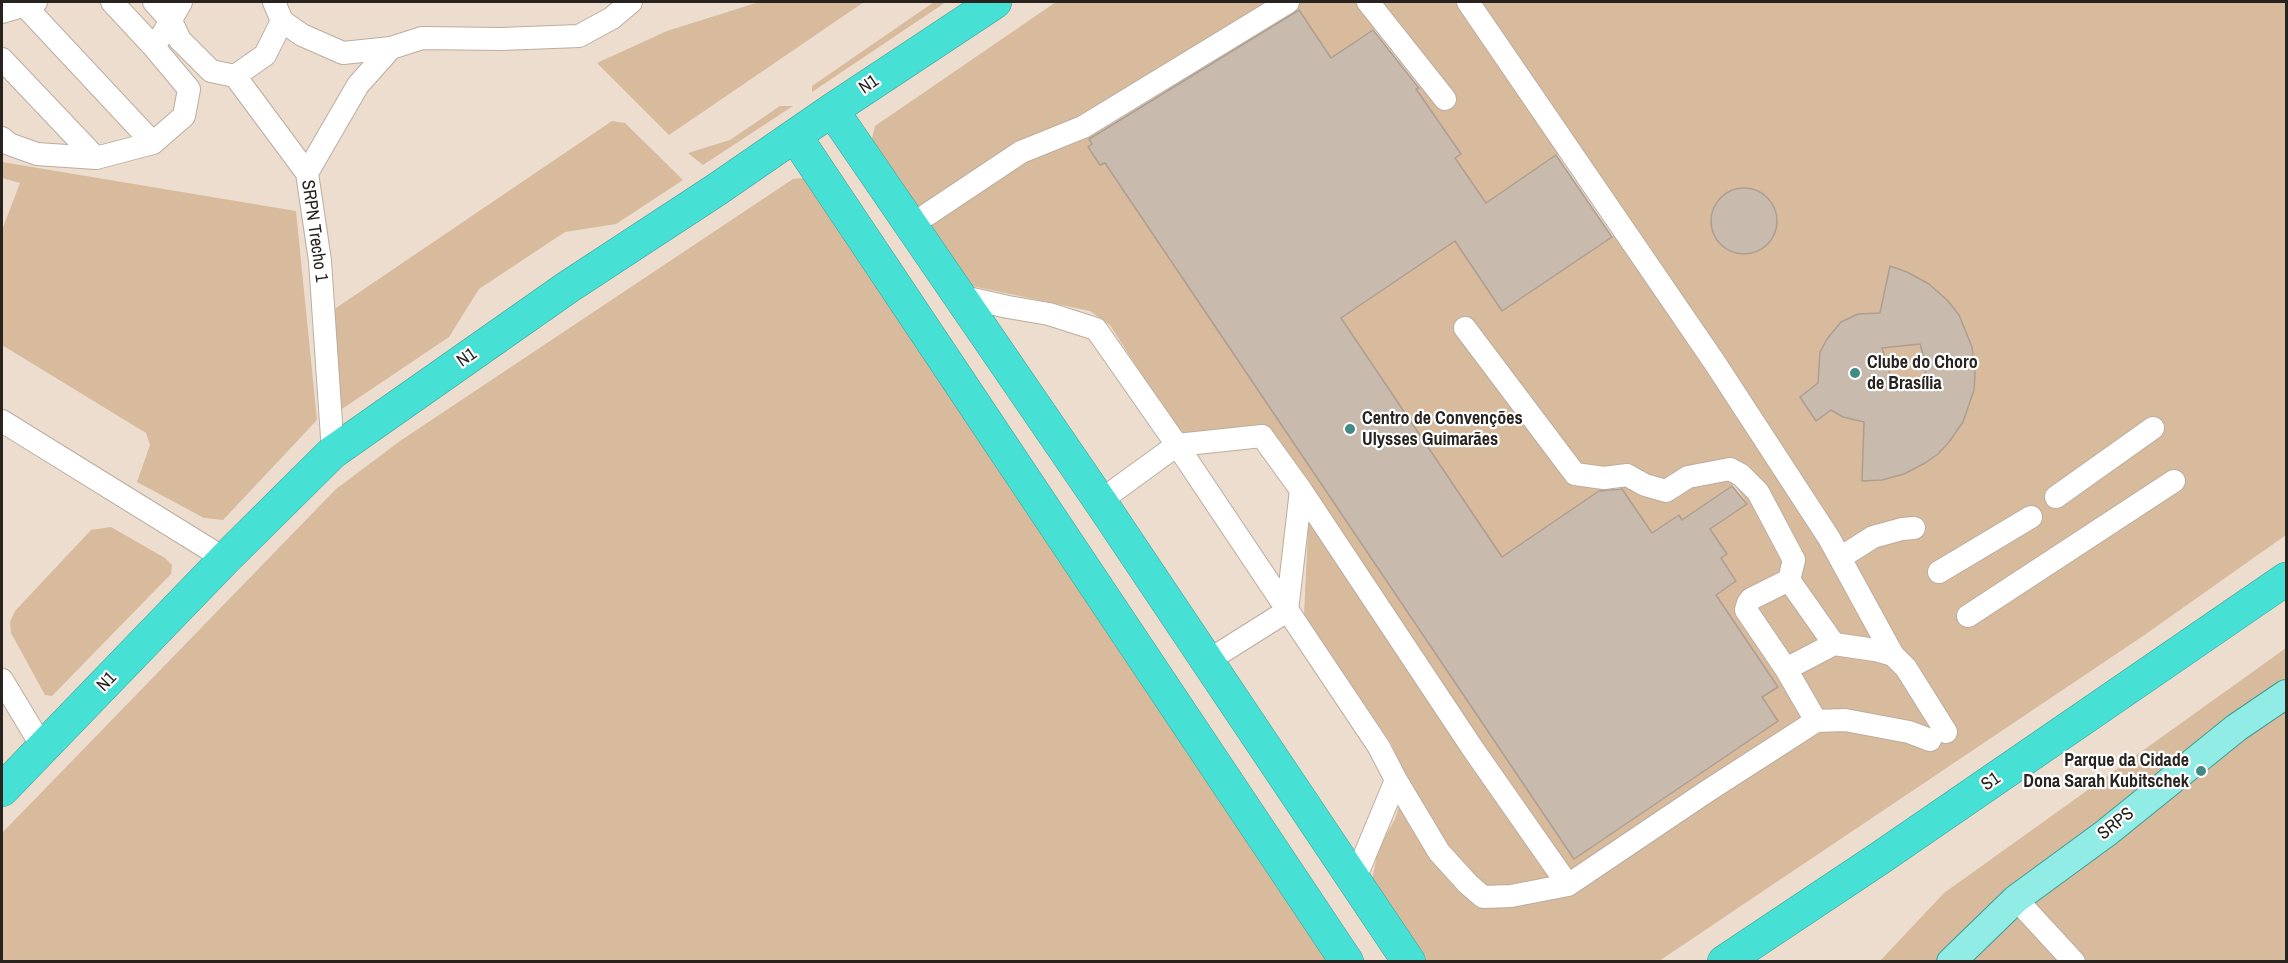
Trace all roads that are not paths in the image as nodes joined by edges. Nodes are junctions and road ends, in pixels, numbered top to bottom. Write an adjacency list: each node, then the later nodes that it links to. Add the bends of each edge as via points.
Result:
1 (112, 2): 12 (lane)
2 (154, 2): 9 (lane)
3 (631, 2): 13 (lane, via 579,36 422,38)
4 (995, 2): 17 (highway, N1)
5 (1288, 2): 23 (lane, via 1083,127 1021,152)
6 (1368, 2): 16 (lane)
7 (1468, 2): 37 (lane, via 1715,363)
8 (30, 3): 11 (lane); 20 (lane)
9 (176, 11): 12 (lane); 15 (lane, via 180,40 211,71)
10 (278, 11): 13 (lane, via 302,35 343,53); 15 (lane, via 265,55)
11 (2, 12)
12 (153, 46): 20 (lane, via 189,89 184,116)
13 (391, 48): 22 (lane, via 358,85)
14 (2, 59): 21 (lane)
15 (235, 76): 22 (lane, SRPN Trecho 1)
16 (1445, 99)
17 (832, 110): 18 (highway, N1); 23 (highway)
18 (795, 136): 24 (highway); 30 (highway, N1, via 568,287)
19 (2, 138): 21 (lane, via 37,154)
20 (153, 143): 21 (lane)
21 (96, 158)
22 (308, 173): 30 (lane, SRPN Trecho 1, via 320,261)
23 (910, 226): 24 (highway); 25 (highway)
24 (872, 252): 57 (highway)
25 (959, 296): 29 (lane, via 1049,314 1096,329); 34 (highway)
26 (1465, 328): 41 (lane, via 1575,474 1604,478 1627,475 1666,491 1688,477 1730,469 1741,475 1758,492 1794,560)
27 (2, 422): 38 (lane)
28 (2153, 428): 33 (lane)
29 (1177, 446): 32 (lane, via 1262,436); 34 (lane, via 1111,493); 42 (lane)
30 (333, 452): 38 (highway, N1)
31 (2174, 481): 43 (lane)
32 (1301, 490): 42 (lane); 55 (lane, via 1473,749)
33 (2056, 497)
34 (1104, 507): 46 (highway)
35 (2031, 517): 39 (lane)
36 (1914, 528): 37 (lane, via 1873,537)
37 (1840, 558): 45 (lane)
38 (225, 559): 51 (highway, N1)
39 (1939, 572)
40 (2286, 579): 59 (highway, S1)
41 (1789, 580): 44 (lane); 47 (lane, via 1751,599 1746,610)
42 (1287, 611): 46 (lane); 52 (lane, via 1379,747)
43 (1968, 616)
44 (1834, 644): 45 (lane); 47 (lane)
45 (1893, 655): 50 (lane, via 1906,668 1938,736 1845,720)
46 (1206, 662): 54 (highway)
47 (1786, 669): 50 (lane)
48 (2, 680): 51 (lane)
49 (2286, 694): 56 (main road, SRPS, via 2236,728 2106,833)
50 (1816, 721): 55 (lane)
51 (43, 748): 53 (highway, N1)
52 (1396, 780): 54 (lane); 55 (lane, via 1439,852 1483,897)
53 (2, 790)
54 (1354, 881): 58 (highway)
55 (1569, 885)
56 (2016, 899): 60 (main road, SRPS); 61 (lane)
57 (1347, 962)
58 (1409, 962)
59 (1724, 962)
60 (1951, 962)
61 (2074, 962)

